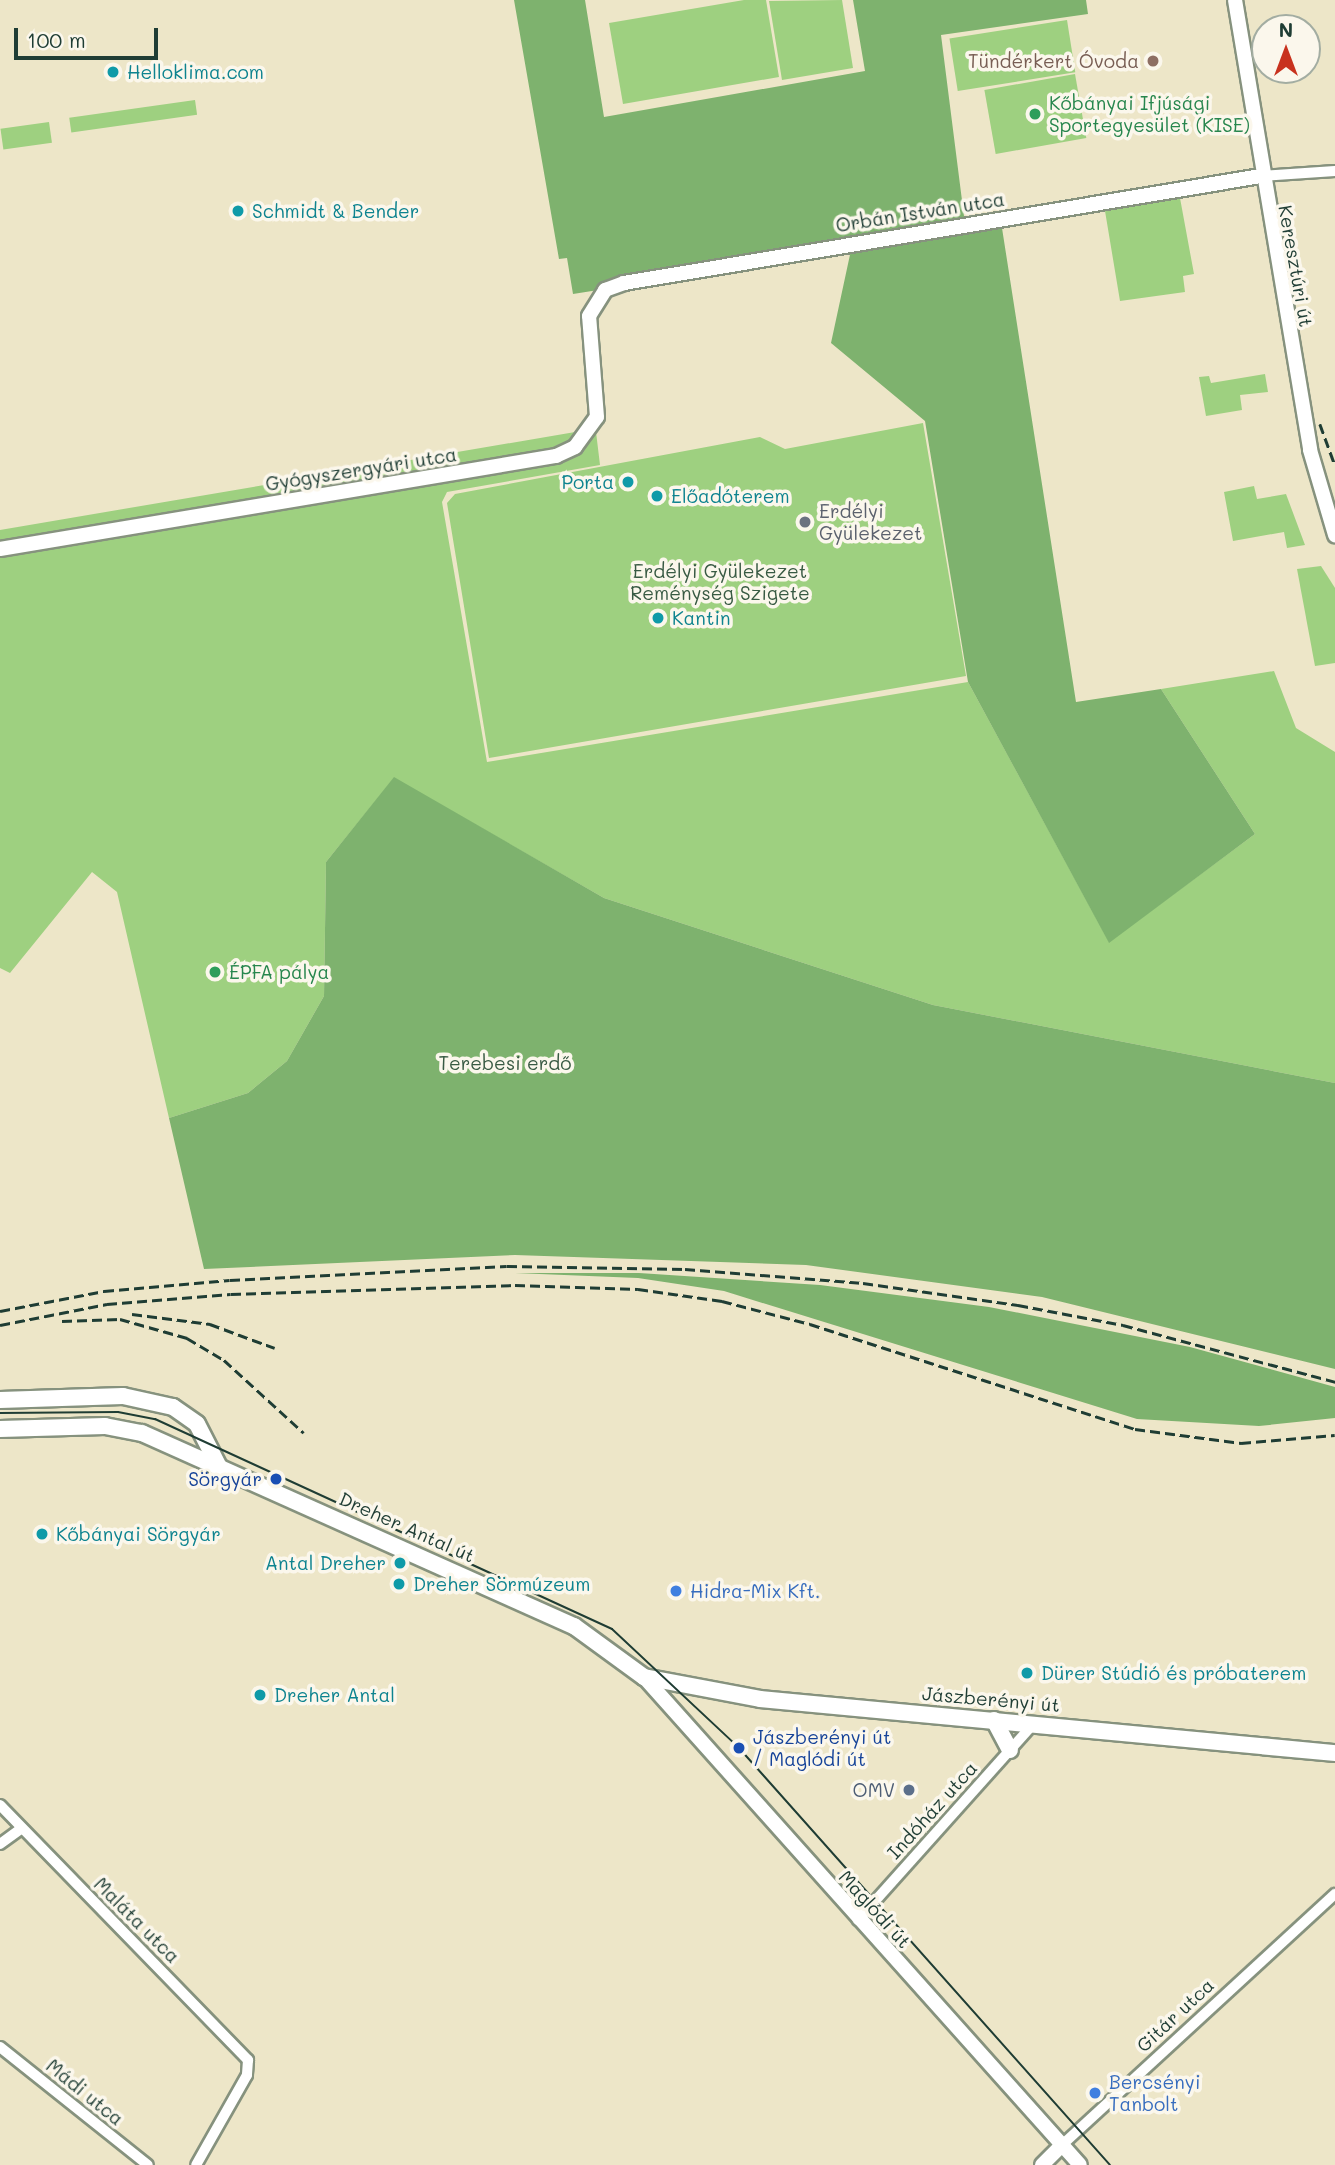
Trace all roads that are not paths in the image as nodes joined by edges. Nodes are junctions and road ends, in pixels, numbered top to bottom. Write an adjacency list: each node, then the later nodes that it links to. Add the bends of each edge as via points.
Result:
1 (1235, 0): 3 (street, Keresztúri út)
2 (1335, 171): 3 (street)
3 (1261, 176): 4 (street, Orbán István utca, via 624,283); 5 (street, Keresztúri út, via 1310,450)
4 (594, 303): 6 (street, Gyógyszergyári utca, via 589,330 597,417 575,447 556,456)
5 (1335, 535)
6 (0, 549)
7 (0, 1400): 8 (main road, via 123,1396 173,1406)
8 (197, 1423): 10 (main road, via 187,1441); 11 (main road)
9 (0, 1429): 10 (main road, Dreher Antal út, via 105,1426)
10 (164, 1442): 11 (main road, Dreher Antal út)
11 (219, 1466): 12 (main road, Dreher Antal út, via 573,1626)
12 (644, 1677): 13 (main road, Jászberényi út, via 760,1699); 21 (street, Maglódi út)
13 (994, 1720): 14 (main road, Jászberényi út); 15 (main road)
14 (1034, 1724): 15 (street, Indóház utca); 16 (main road, Jászberényi út)
15 (1010, 1750): 21 (street, Indóház utca)
16 (1335, 1754)
17 (0, 1805): 18 (street, Maláta utca)
18 (22, 1828): 19 (street); 25 (street, Maláta utca, via 248,2060 247,2075)
19 (0, 1844)
20 (1335, 1894): 23 (street, Gitár utca)
21 (858, 1920): 23 (street, Maglódi út)
22 (0, 2047): 24 (street, Mádi utca)
23 (1062, 2145): 26 (street, Gitár utca); 27 (street, Maglódi út)
24 (148, 2165)
25 (196, 2165)
26 (1042, 2165)
27 (1080, 2165)

